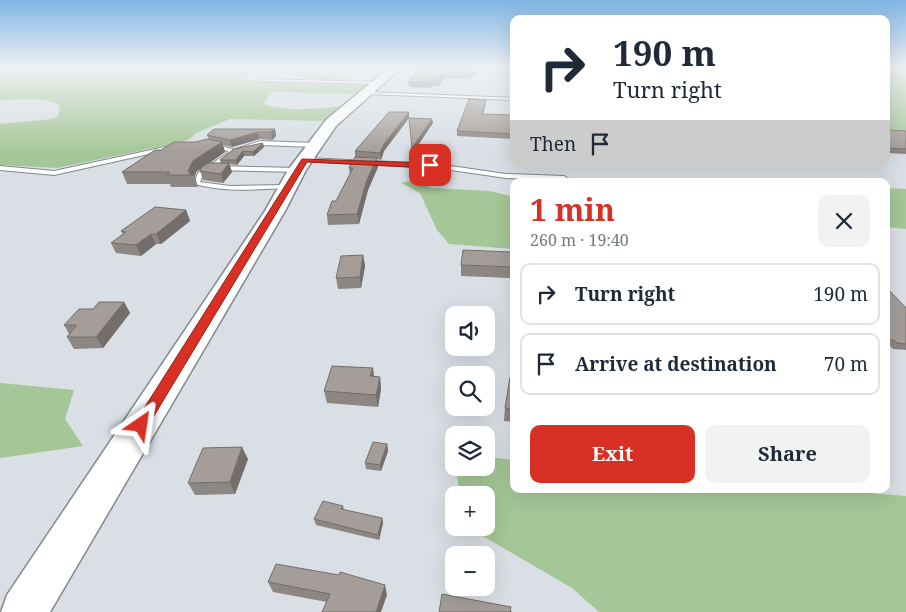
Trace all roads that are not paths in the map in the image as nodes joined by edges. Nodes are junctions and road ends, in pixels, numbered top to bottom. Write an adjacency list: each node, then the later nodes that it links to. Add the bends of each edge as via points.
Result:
1 (364, 96): 7 (main road, via 331,123)
2 (489, 96): 3 (lane)
3 (510, 98)
4 (181, 146): 8 (lane, via 54,172)
5 (200, 146): 6 (lane)
6 (231, 151): 7 (lane, via 260,143); 9 (lane)
7 (302, 165): 9 (lane); 9 (lane, via 223,187 197,183 200,174); 10 (lane, via 437,166 506,176); 11 (main road)
8 (0, 168)
9 (209, 168)
10 (564, 178)
11 (24, 612)

